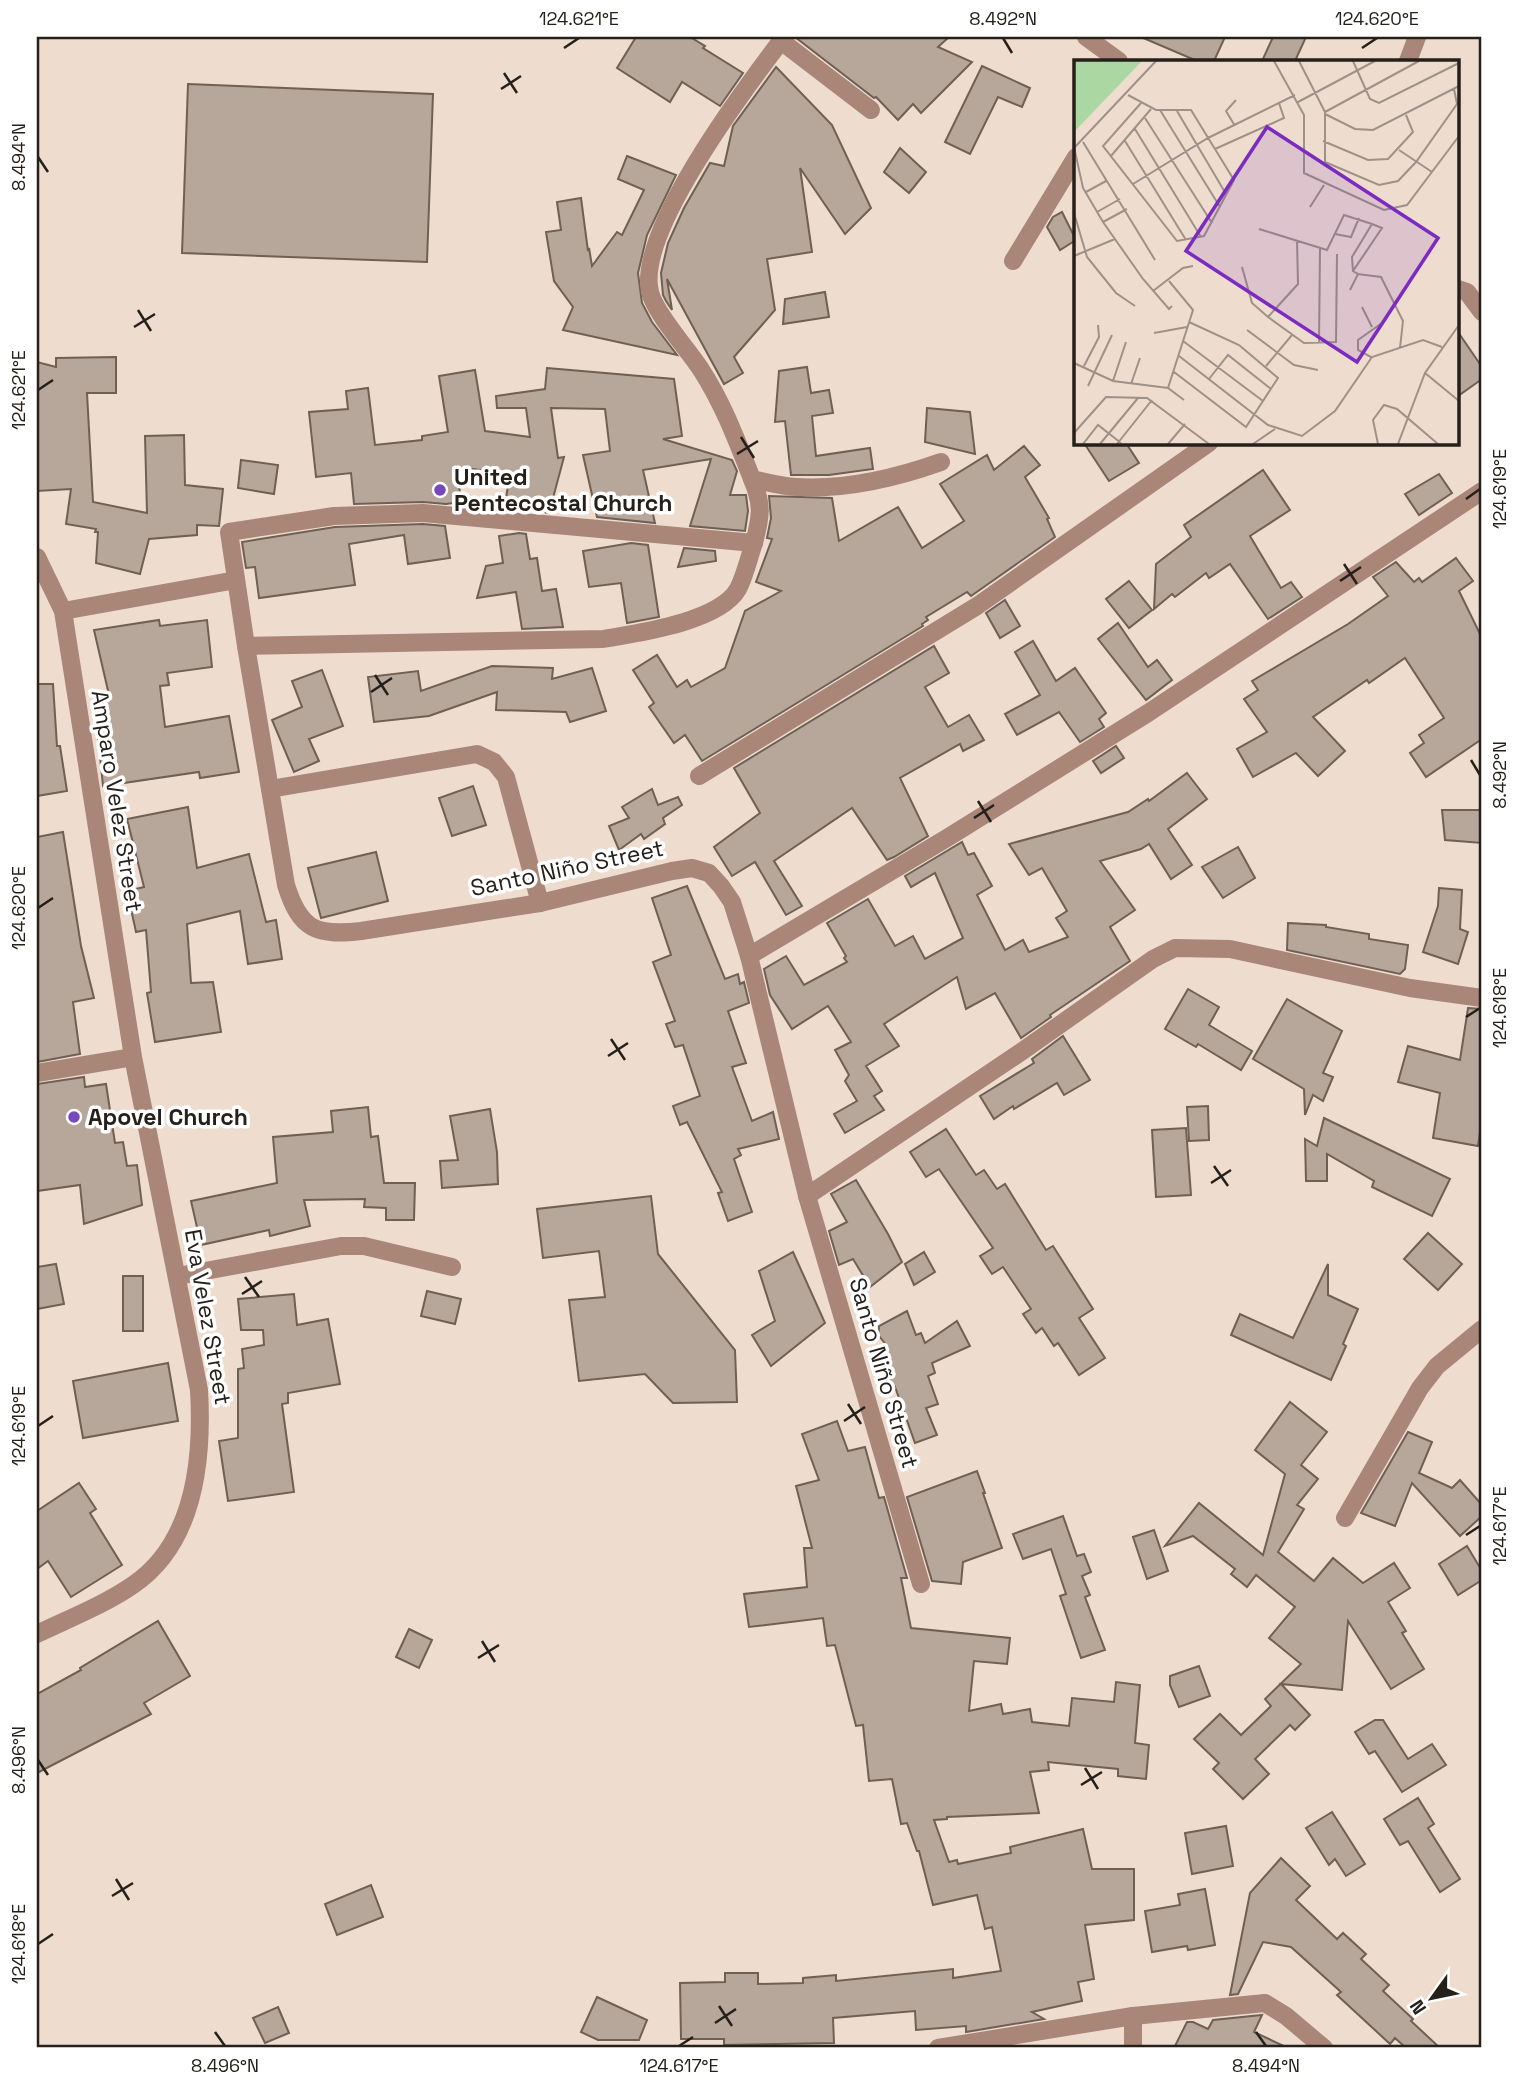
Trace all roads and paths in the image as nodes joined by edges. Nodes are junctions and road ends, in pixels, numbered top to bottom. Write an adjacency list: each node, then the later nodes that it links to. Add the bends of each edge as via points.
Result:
1 (1086, 37): 4 (street)
2 (1416, 37): 5 (street)
3 (782, 39): 6 (street); 13 (street, via 695,162 663,229 648,286 728,417)
4 (1118, 60)
5 (1408, 60)
6 (871, 110)
7 (1074, 161): 8 (street)
8 (1013, 261)
9 (1460, 290): 10 (street)
10 (1482, 312)
11 (1208, 444): 20 (street, via 977,606)
12 (942, 462): 13 (street, via 908,474 836,486 795,487)
13 (752, 480): 15 (street, via 761,516)
14 (1482, 491): 23 (street, via 1148,713)
15 (754, 543): 17 (street, Santo Niño Street, via 422,513 334,516 229,531); 19 (street, via 738,589 727,602 710,613 641,632 603,639)
16 (37, 557): 18 (street, Amparo Velez Street)
17 (236, 579): 18 (street); 19 (street, Santo Niño Street)
18 (62, 611): 25 (street, Amparo Velez Street)
19 (246, 646): 21 (street, Santo Niño Street)
20 (699, 776)
21 (270, 789): 22 (street, via 477,754 494,762 506,777); 22 (street, Santo Niño Street, via 293,906 305,923 320,931 340,933)
22 (540, 903): 23 (street, Santo Niño Street, via 692,868 709,873 732,902)
23 (749, 956): 27 (street, Santo Niño Street)
24 (1482, 998): 27 (street, via 1410,988 1230,949 1175,948)
25 (133, 1057): 26 (street); 29 (street, Eva Velez Street)
26 (37, 1073)
27 (807, 1196): 32 (street, Santo Niño Street)
28 (452, 1267): 29 (street, via 364,1246 341,1246)
29 (178, 1276): 33 (street, Eva Velez Street, via 200,1410 199,1456 186,1511 164,1557 141,1579)
30 (1482, 1329): 31 (street, via 1437,1366 1420,1388)
31 (1345, 1518)
32 (921, 1584)
33 (37, 1634)
34 (1133, 2016): 35 (street, via 1265,2003 1286,2016); 36 (street); 37 (street)
35 (1315, 2045)
36 (946, 2048)
37 (1133, 2048)

